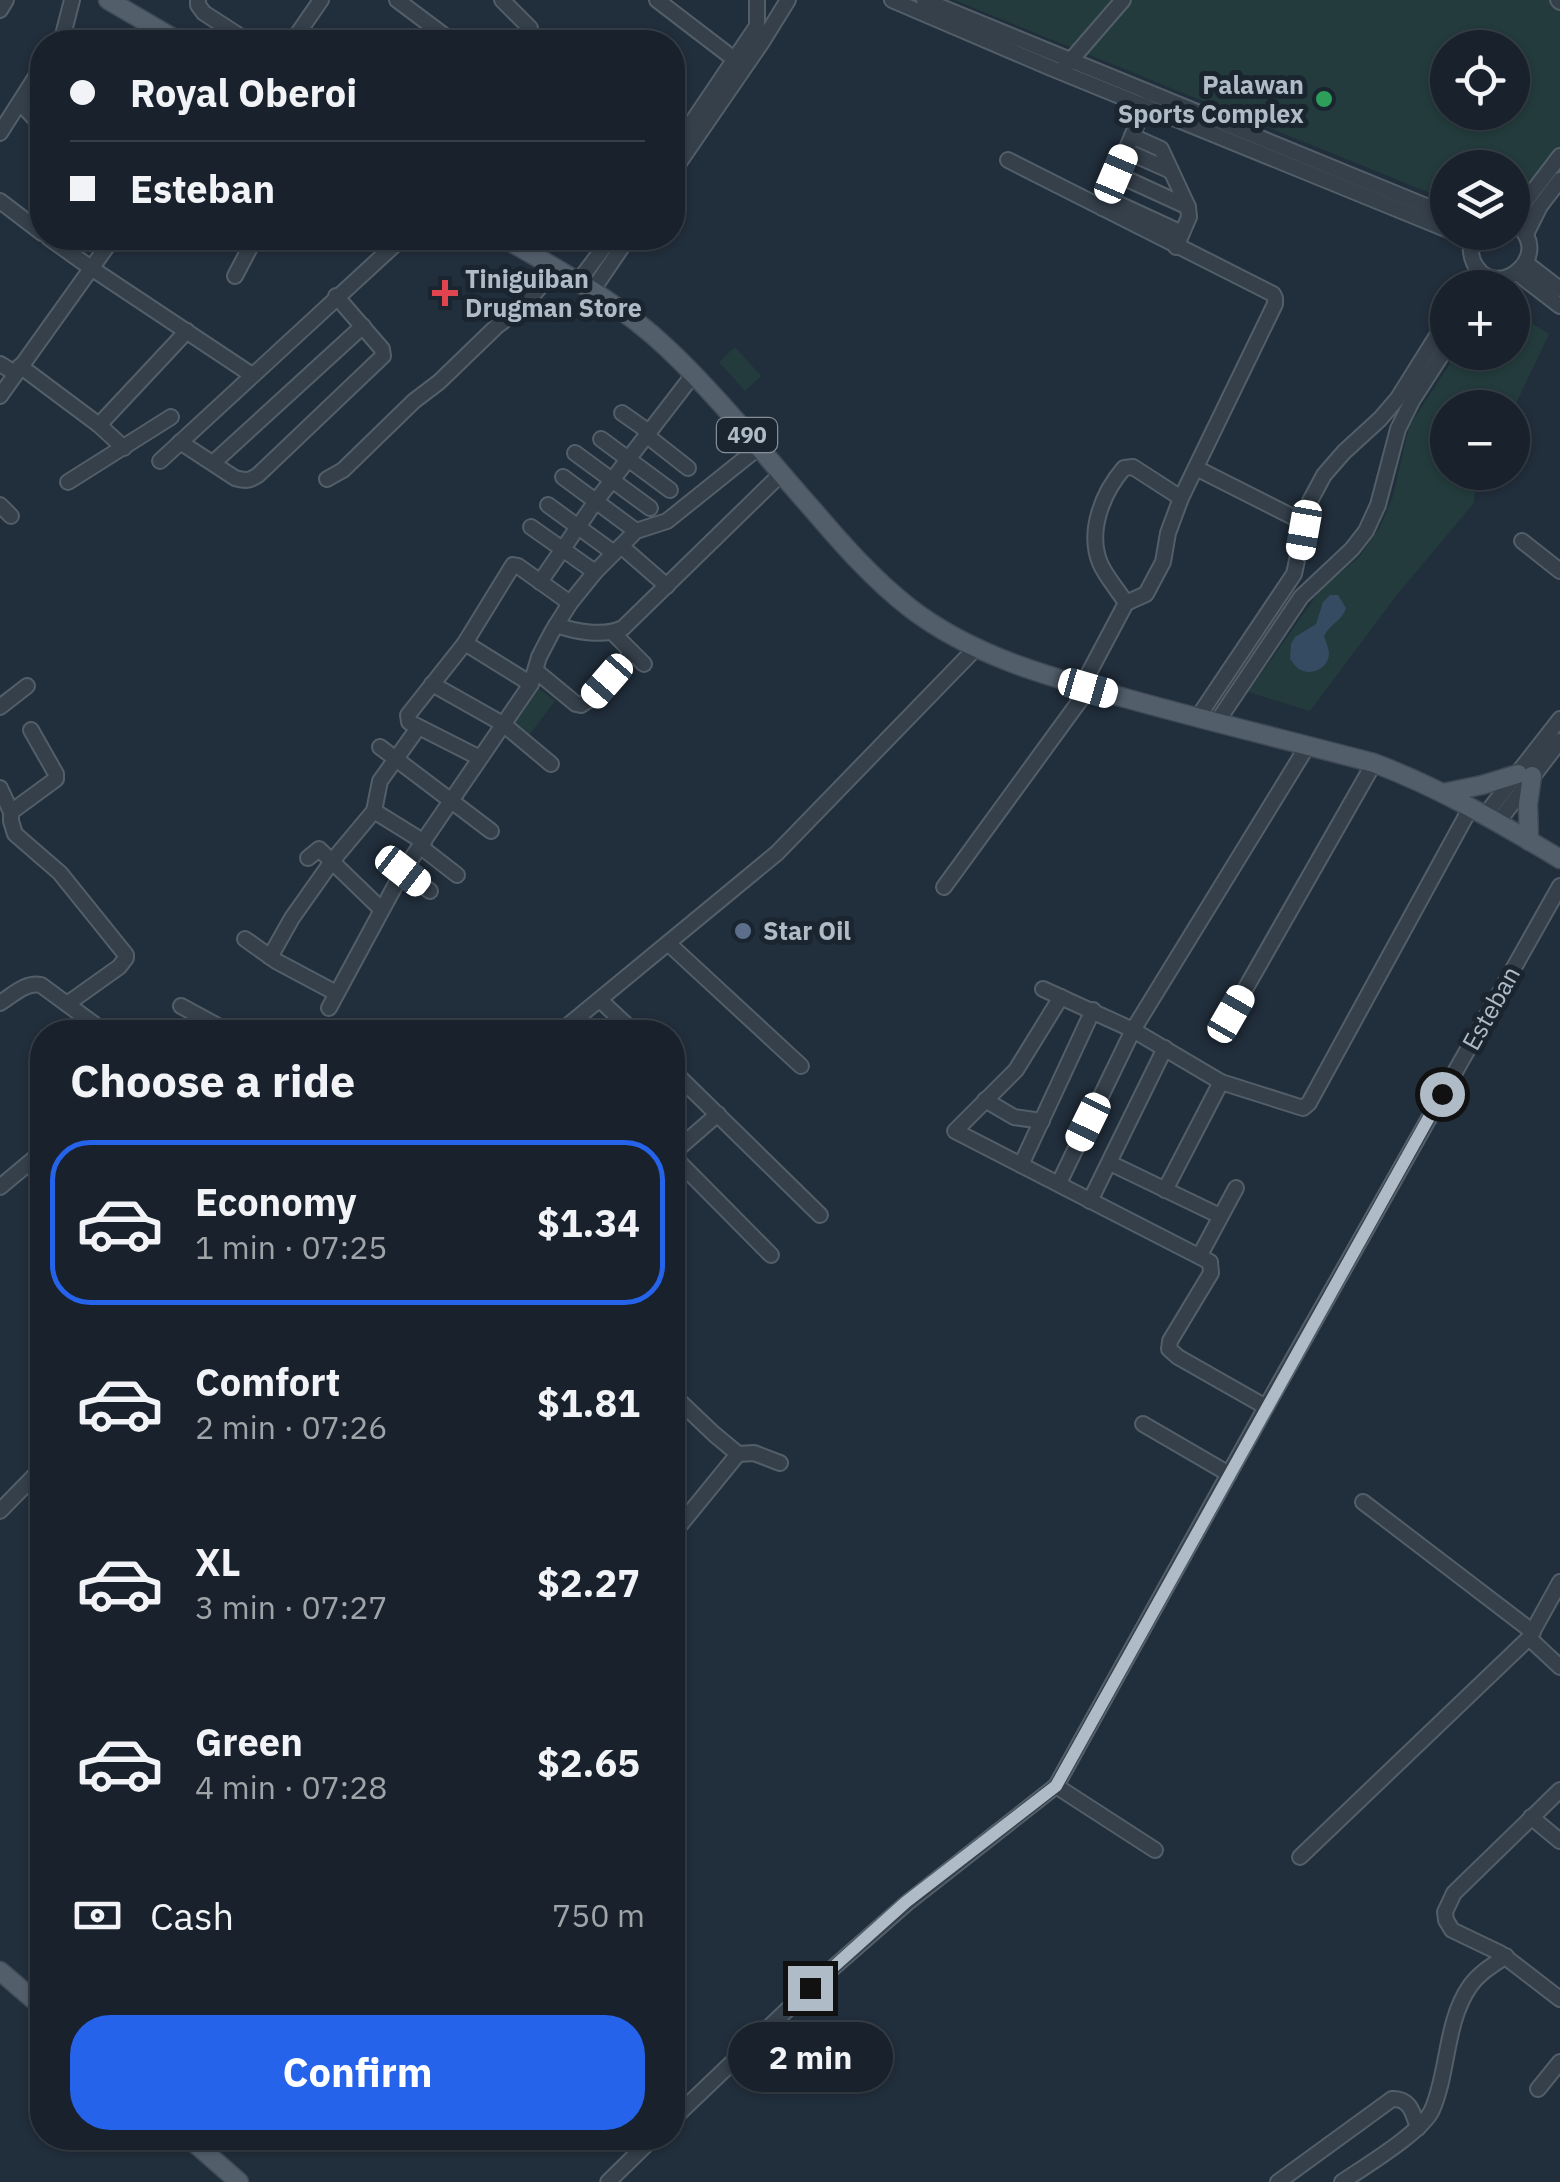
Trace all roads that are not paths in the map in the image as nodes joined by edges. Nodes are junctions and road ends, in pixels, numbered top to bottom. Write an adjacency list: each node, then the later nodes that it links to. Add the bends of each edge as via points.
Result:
1 (6, 0): 14 (street)
2 (72, 0): 15 (street)
3 (108, 0): 16 (main road)
4 (198, 0): 17 (street, via 204,13)
5 (321, 0): 18 (street)
6 (397, 0): 19 (street)
7 (502, 0): 20 (street)
8 (657, 0): 21 (street)
9 (756, 0): 21 (street, via 757,26)
10 (788, 0): 30 (street)
11 (892, 0): 22 (street)
12 (924, 0): 22 (street)
13 (1123, 0): 22 (street)
14 (0, 10)
15 (67, 30)
16 (159, 30)
17 (230, 30)
18 (300, 30)
19 (437, 30)
20 (530, 30)
21 (734, 59): 27 (street)
22 (1065, 66): 25 (street); 39 (street)
23 (30, 87): 24 (street)
24 (20, 103): 26 (street); 28 (street)
25 (1145, 106): 29 (street); 40 (street)
26 (30, 113)
27 (685, 132)
28 (0, 134)
29 (1129, 144): 33 (street); 37 (street, via 1161,149)
30 (685, 154)
31 (1560, 156): 35 (street)
32 (1008, 160): 36 (street)
33 (1116, 174): 36 (street); 37 (street)
34 (1560, 180): 42 (street)
35 (1530, 195)
36 (1104, 203): 43 (street)
37 (1188, 207): 43 (street)
38 (2, 208): 41 (street)
39 (1430, 208)
40 (1430, 222)
41 (30, 226)
42 (1530, 226)
43 (1179, 240): 85 (street, via 1276,298)
44 (65, 250): 52 (street)
45 (103, 250): 52 (street)
46 (248, 250): 56 (street)
47 (388, 250): 59 (street)
48 (525, 250): 53 (main road, 490)
49 (604, 250): 57 (street)
50 (617, 250): 57 (street)
51 (1528, 250): 54 (street)
52 (90, 268): 62 (street); 65 (street)
53 (556, 268): 57 (main road, 490); 88 (street, via 522,307)
54 (1521, 268): 55 (street); 58 (street); 60 (street)
55 (1517, 270)
56 (235, 276)
57 (585, 286): 68 (main road, 490, via 655,337)
58 (1560, 288)
59 (336, 296): 61 (street); 67 (street)
60 (1560, 306)
61 (362, 326): 83 (street); 83 (street, via 383,356 258,474 245,481)
62 (187, 331): 67 (street); 73 (street)
63 (1430, 347): 72 (street)
64 (0, 364): 65 (street)
65 (17, 369): 69 (street); 73 (street)
66 (1432, 370): 74 (street)
67 (252, 375): 77 (street)
68 (693, 375): 75 (street); 79 (main road, 490)
69 (0, 396)
70 (622, 413): 75 (street)
71 (171, 416): 78 (street)
72 (1380, 419): 74 (street); 103 (street, via 1324,475 1310,501)
73 (99, 424): 78 (street)
74 (1398, 430): 106 (street, via 1366,531)
75 (648, 434): 81 (street); 84 (street)
76 (601, 439): 81 (street)
77 (180, 442): 82 (street); 83 (street)
78 (124, 448): 90 (street)
79 (758, 448): 86 (main road, 490); 99 (street, via 667,521)
80 (574, 453): 89 (street)
81 (630, 458): 89 (street); 91 (street)
82 (160, 461)
83 (213, 463)
84 (688, 468)
85 (1196, 468): 92 (street); 96 (street)
86 (781, 474): 108 (street); 114 (main road, 490, via 878,580 922,617)
87 (563, 477): 93 (street)
88 (327, 479)
89 (612, 480): 93 (street); 95 (street)
90 (68, 482)
91 (670, 490)
92 (1182, 498): 110 (street, via 1164,562 1146,594); 110 (street, via 1134,467 1124,468 1109,488 1097,520 1100,562)
93 (596, 501): 98 (street); 99 (street)
94 (548, 505): 98 (street)
95 (650, 508)
96 (1291, 516)
97 (532, 526): 101 (street)
98 (578, 526): 101 (street); 102 (street)
99 (636, 531): 102 (street)
100 (1522, 541): 104 (street)
101 (562, 548): 105 (street); 107 (street)
102 (617, 549): 105 (street); 108 (street)
103 (1298, 563): 106 (street); 122 (street)
104 (1560, 570)
105 (595, 572): 109 (street)
106 (1319, 578): 124 (street)
107 (540, 582): 109 (street); 113 (street, via 513,565)
108 (667, 586): 112 (street)
109 (570, 602): 111 (street)
110 (1126, 603): 120 (street)
111 (556, 625): 112 (street); 117 (street)
112 (613, 633): 115 (street)
113 (465, 643): 117 (street); 118 (street)
114 (976, 648): 120 (main road, 490); 155 (street, via 777,853)
115 (632, 652): 116 (street); 117 (street, via 581,706)
116 (644, 664)
117 (533, 678): 125 (street)
118 (432, 684): 125 (street); 126 (street, via 408,714)
119 (27, 686): 121 (street)
120 (1085, 687): 122 (main road, 490); 150 (street)
121 (2, 701)
122 (1198, 717): 124 (main road, 490)
123 (1560, 720): 135 (street)
124 (1218, 722): 129 (main road, 490)
125 (503, 724): 132 (street); 134 (street)
126 (418, 728): 131 (street); 132 (street)
127 (31, 730): 140 (street, via 56,780)
128 (1560, 740): 135 (street)
129 (1308, 746): 133 (main road, 490); 171 (street)
130 (380, 747): 131 (street)
131 (397, 758): 138 (street); 139 (street, via 380,781)
132 (480, 758): 138 (street)
133 (1374, 763): 137 (main road, 490); 166 (street)
134 (552, 764)
135 (1525, 775): 137 (main road); 141 (street); 143 (main road)
136 (0, 788): 140 (street)
137 (1443, 794): 141 (main road, 490)
138 (450, 800): 142 (street); 144 (street)
139 (374, 811): 144 (street); 147 (street)
140 (10, 812): 162 (street, via 15,834 60,873 126,955)
141 (1485, 815): 143 (main road, 490); 175 (street, via 1309,1103 1299,1108)
142 (492, 831)
143 (1529, 840): 146 (main road, 490)
144 (422, 844): 148 (street); 149 (street)
145 (308, 858): 147 (street, via 318,848)
146 (1560, 859)
147 (332, 860): 153 (street); 156 (street)
148 (403, 871): 152 (street); 153 (street)
149 (458, 875)
150 (944, 886)
151 (1560, 886): 194 (street, Esteban)
152 (430, 892)
153 (381, 909): 158 (street)
154 (245, 939): 156 (street)
155 (669, 944): 160 (street); 173 (street)
156 (270, 957): 158 (street)
157 (1042, 989): 159 (street)
158 (336, 993): 164 (street)
159 (1061, 996): 165 (street); 176 (street, via 1022,1063)
160 (600, 1000): 169 (street); 170 (street)
161 (0, 1003): 162 (street, via 34,984)
162 (67, 1004): 167 (street)
163 (181, 1006): 168 (street)
164 (329, 1008)
165 (1093, 1010): 171 (street); 178 (street)
166 (1231, 1014)
167 (88, 1020)
168 (207, 1020)
169 (575, 1020)
170 (621, 1020)
171 (1133, 1030): 172 (street); 184 (street)
172 (1165, 1048): 175 (street); 181 (street)
173 (801, 1066)
174 (685, 1082): 177 (street)
175 (1221, 1082): 187 (street)
176 (986, 1100): 178 (street, via 1014,1117); 182 (street, via 955,1131)
177 (718, 1114): 179 (street); 189 (street)
178 (1042, 1120): 182 (street)
179 (685, 1143)
180 (30, 1162): 185 (street)
181 (1110, 1162): 187 (street); 188 (street)
182 (1021, 1165): 184 (street)
183 (685, 1167): 191 (street)
184 (1058, 1184): 188 (street)
185 (0, 1187)
186 (1236, 1188): 190 (street)
187 (1165, 1190): 190 (street)
188 (1090, 1200): 192 (street)
189 (820, 1215)
190 (1220, 1216): 192 (street)
191 (771, 1254)
192 (1200, 1255): 194 (street, via 1212,1265 1211,1274 1170,1349)
193 (685, 1406): 196 (street)
194 (1266, 1407): 198 (street, Esteban)
195 (1143, 1424): 198 (street)
196 (738, 1454): 197 (street); 202 (street)
197 (780, 1463)
198 (1229, 1474): 206 (street, Esteban)
199 (30, 1480): 201 (street)
200 (1363, 1502): 204 (street)
201 (0, 1511)
202 (685, 1519)
203 (1560, 1582): 204 (street)
204 (1531, 1635): 205 (street); 211 (street)
205 (1560, 1667)
206 (1056, 1786): 210 (street); 218 (street, Esteban, via 906,1902)
207 (1560, 1790): 208 (street)
208 (1531, 1818): 209 (street); 212 (street, via 1454,1893 1444,1912 1452,1930)
209 (1560, 1841)
210 (1155, 1850)
211 (1300, 1857)
212 (1506, 1956): 215 (street); 219 (street, via 1464,1996 1432,2110)
213 (0, 1971): 214 (main road)
214 (30, 1997)
215 (1560, 1999)
216 (1560, 2062): 217 (street)
217 (1538, 2089)
218 (685, 2108)
219 (1418, 2128): 224 (street, via 1408,2104 1392,2099); 225 (street)
220 (203, 2150): 223 (main road)
221 (642, 2150): 222 (street)
222 (615, 2180)
223 (239, 2182)
224 (1278, 2182)
225 (1342, 2182)

